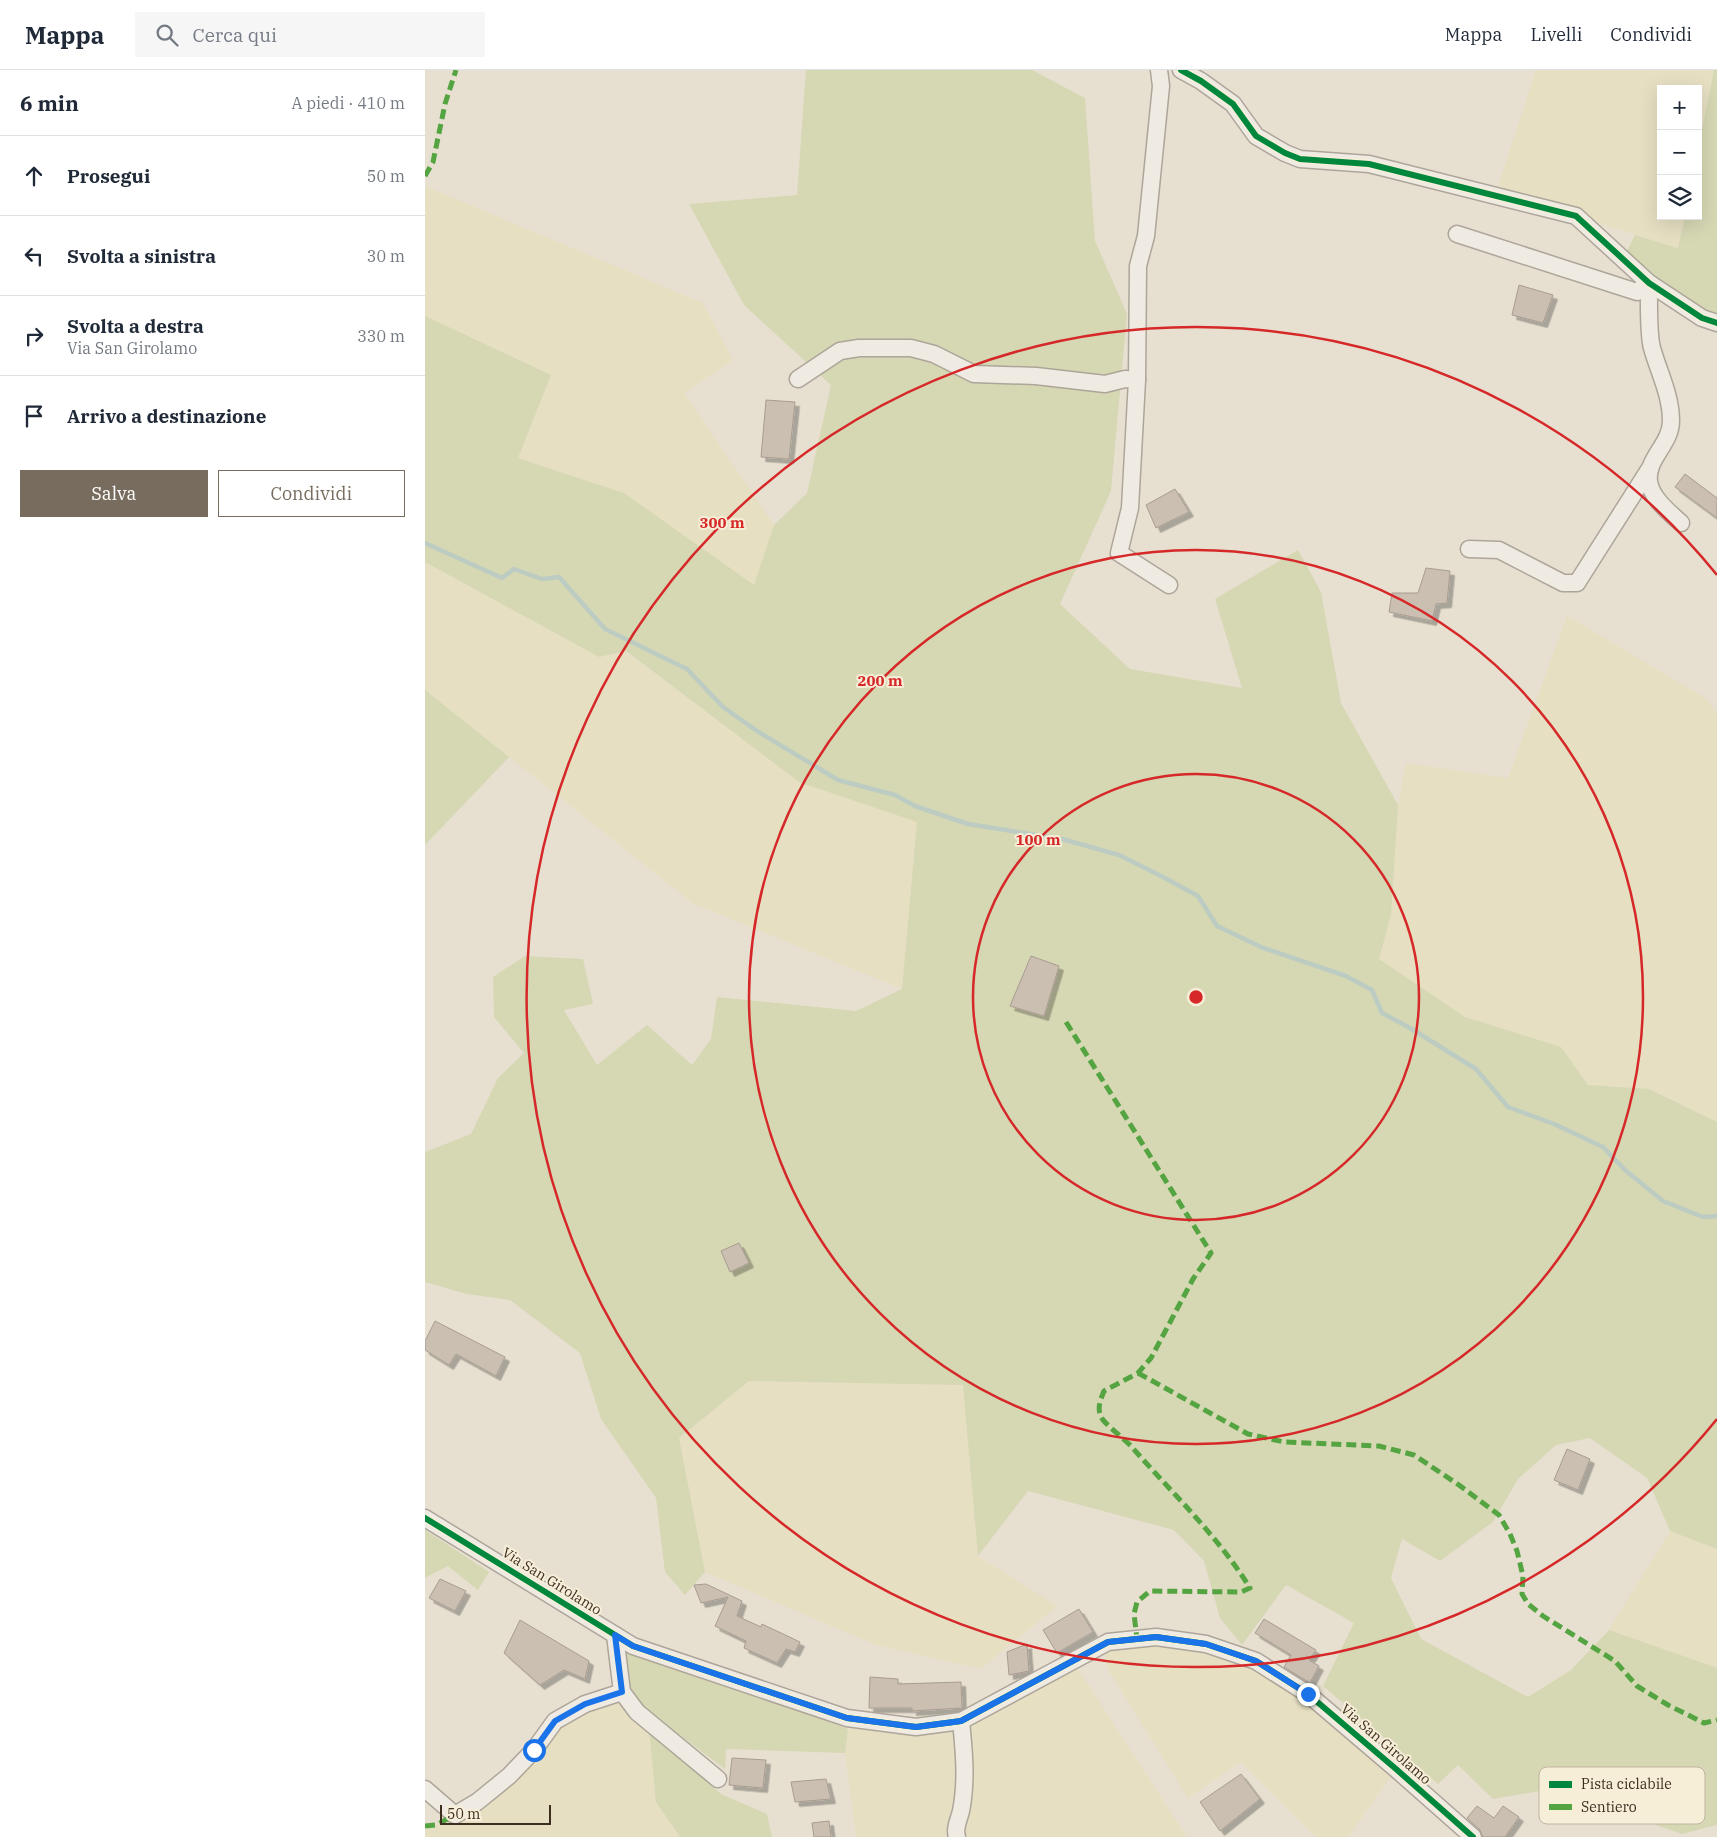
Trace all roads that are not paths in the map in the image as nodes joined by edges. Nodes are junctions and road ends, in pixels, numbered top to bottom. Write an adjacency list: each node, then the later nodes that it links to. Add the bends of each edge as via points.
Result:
1 (1159, 70): 7 (street, via 1161,86 1146,236 1138,266)
2 (1181, 70): 4 (street, via 1233,104 1256,136 1285,153 1300,159 1369,164 1576,216)
3 (1457, 234): 4 (street, via 1637,292)
4 (1649, 283): 5 (street, via 1702,318); 8 (street, via 1651,346 1668,394 1671,422 1669,436)
5 (1717, 323)
6 (798, 379): 7 (street, via 840,351 911,348 934,354 974,374 1036,376 1105,384)
7 (1137, 380): 11 (street, via 1130,508 1119,553)
8 (1650, 468): 9 (street, via 1649,482 1657,498); 10 (street, via 1577,584 1563,584 1499,550)
9 (1681, 523)
10 (1469, 549)
11 (1169, 585)
12 (425, 1518): 13 (street, Via San Girolamo)
13 (615, 1635): 14 (street); 15 (street, Via San Girolamo, via 633,1646 847,1718 916,1727)
14 (622, 1692): 16 (street, via 637,1712); 17 (street, via 585,1704 555,1721 509,1776 455,1815)
15 (961, 1721): 18 (street, via 965,1766 961,1810 955,1831); 19 (street, Via San Girolamo, via 1108,1642 1156,1637 1206,1644 1256,1661 1308,1694)
16 (718, 1779)
17 (425, 1789)
18 (957, 1837)
19 (1473, 1837)

